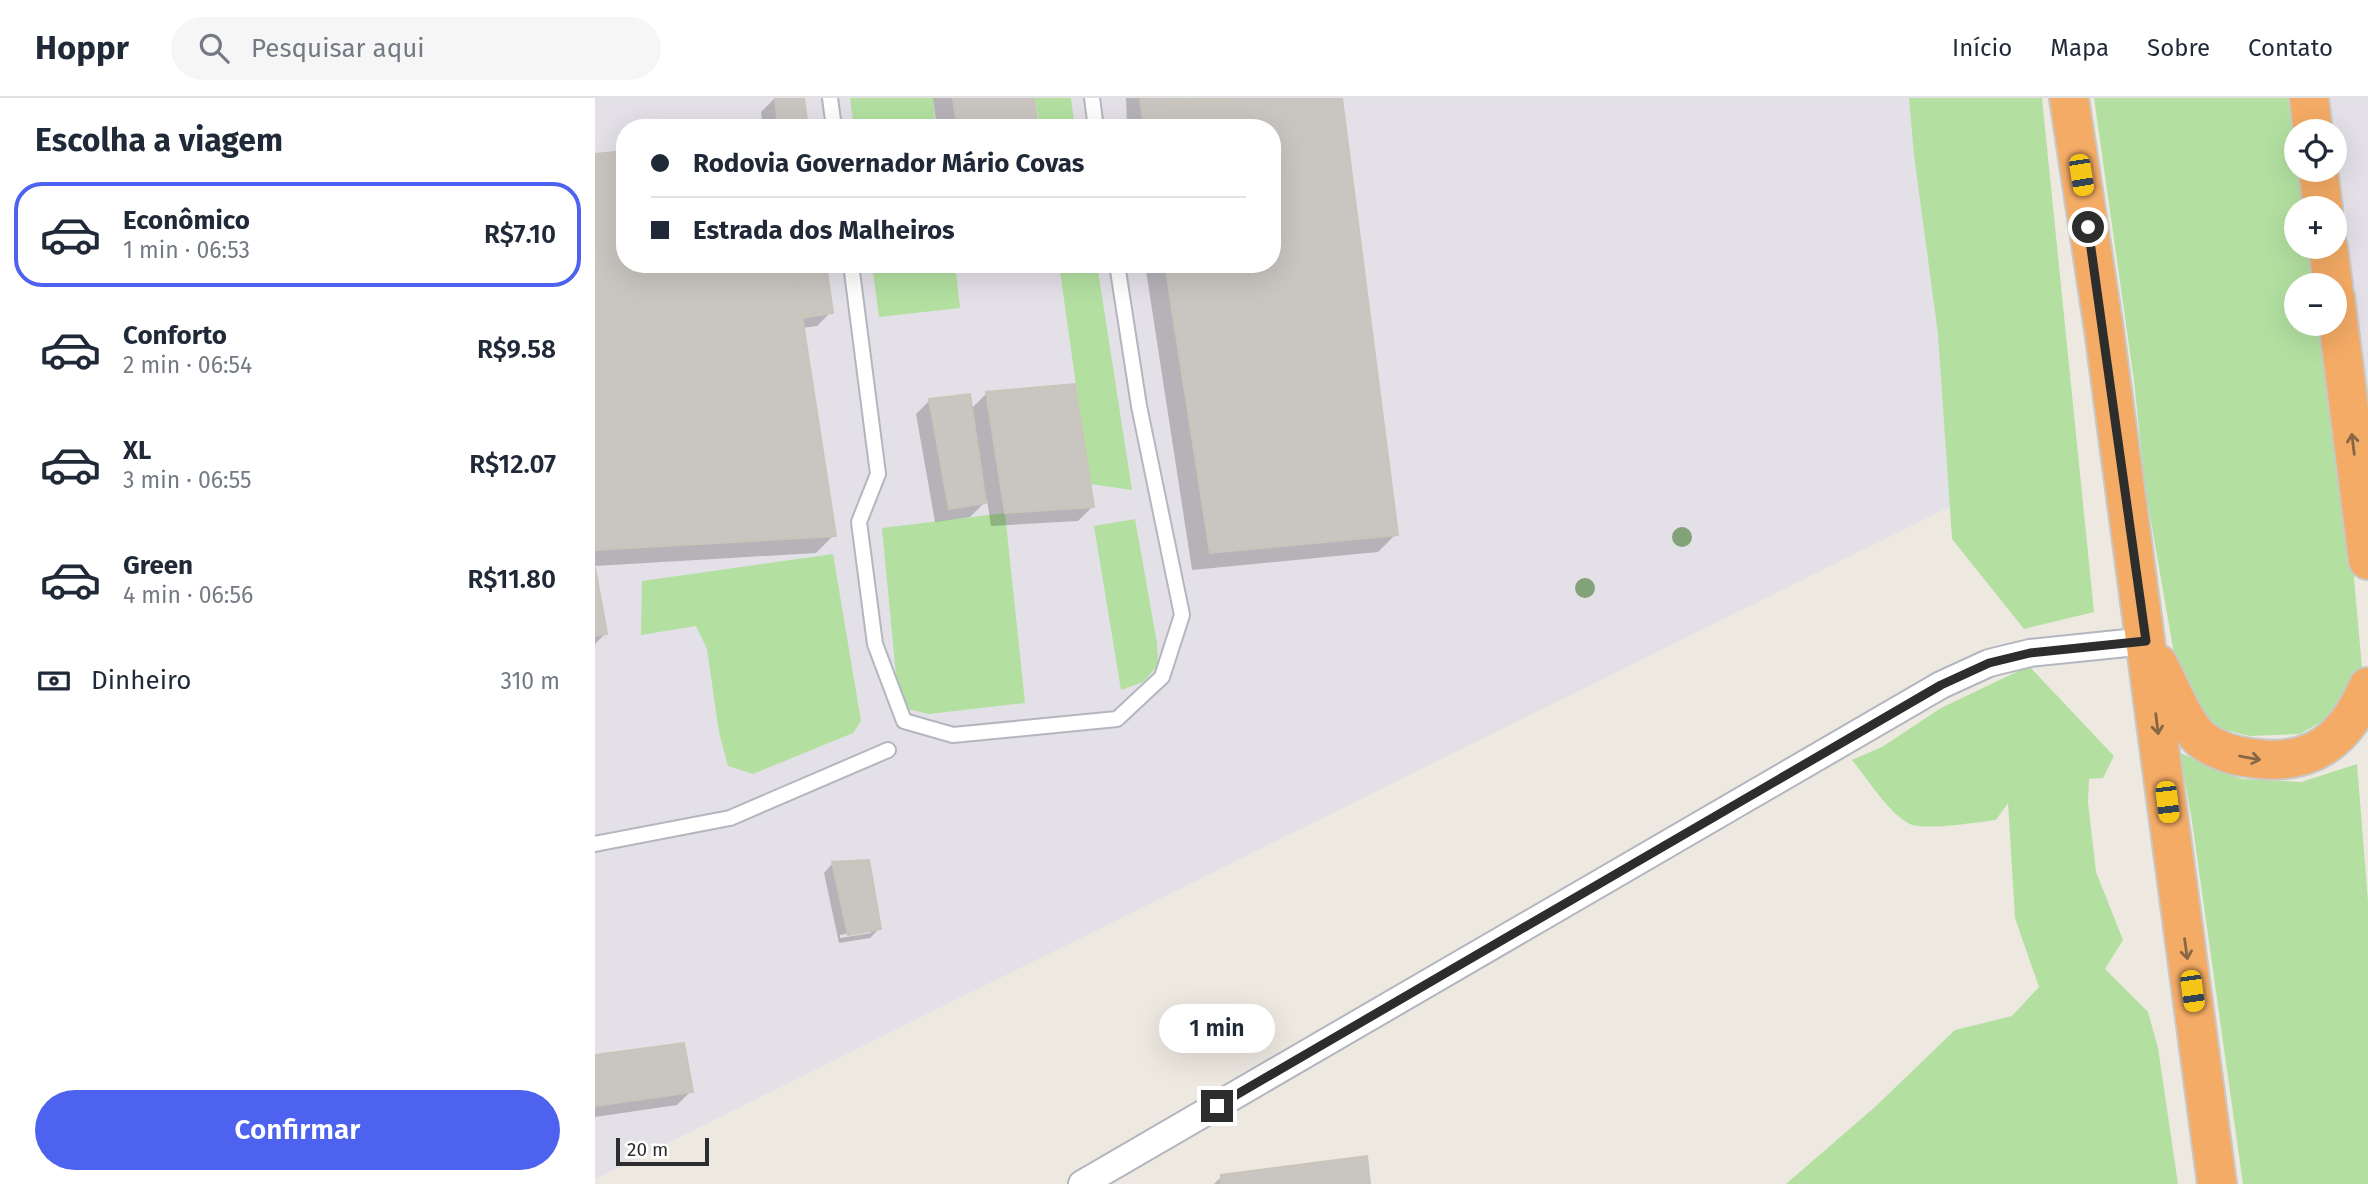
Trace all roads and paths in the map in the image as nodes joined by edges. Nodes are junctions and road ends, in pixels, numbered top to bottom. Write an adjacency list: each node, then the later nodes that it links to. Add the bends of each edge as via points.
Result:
1 (830, 98): 5 (lane)
2 (1092, 98): 6 (lane)
3 (2069, 98): 12 (highway)
4 (2309, 98): 7 (highway)
5 (833, 119)
6 (1095, 119)
7 (2312, 119)
8 (852, 273): 9 (lane, via 878,474 859,522 875,644 904,720 953,735 1117,719 1162,677 1182,615 1139,406)
9 (1118, 273)
10 (2340, 336): 11 (highway, one-way to 10)
11 (2368, 560)
12 (2146, 641): 13 (highway, one-way to 13, via 2187,722 2201,738 2243,757 2293,759 2332,741 2358,711); 16 (street, via 2030,653 1989,663 1941,685); 17 (highway, one-way to 17)
13 (2368, 687)
14 (888, 750): 15 (lane, via 730,818)
15 (595, 844)
16 (1082, 1184)
17 (2217, 1184)

